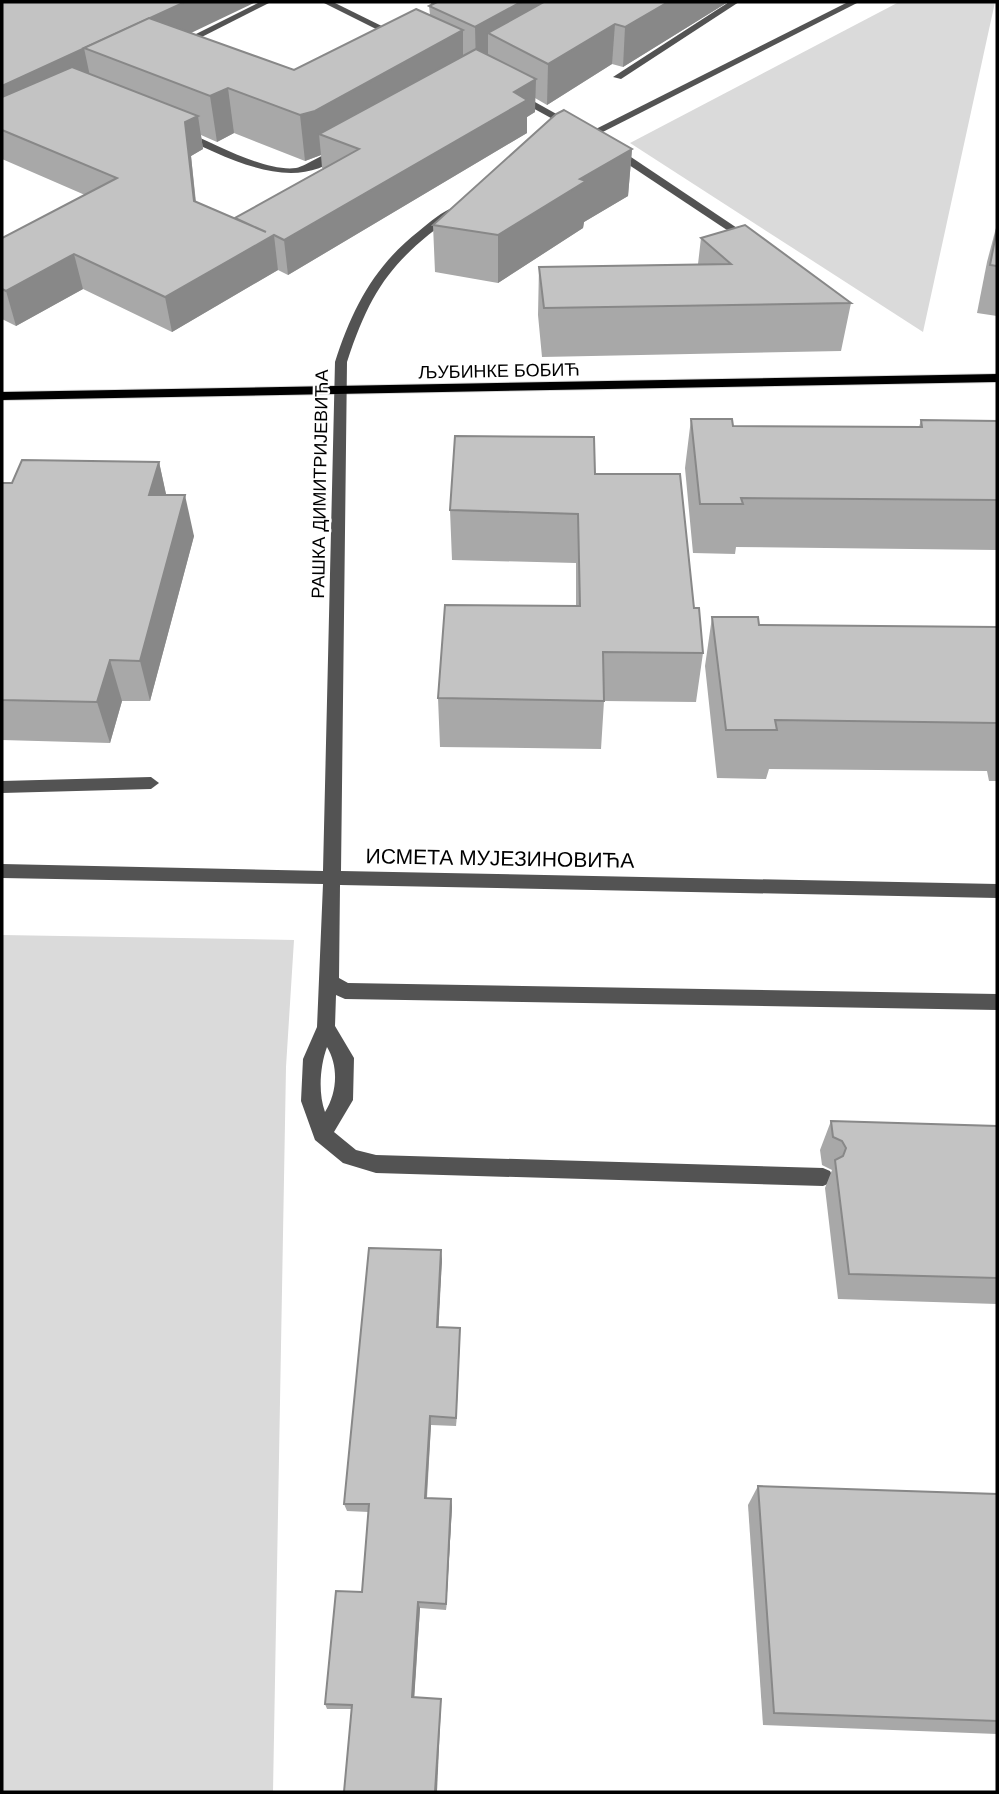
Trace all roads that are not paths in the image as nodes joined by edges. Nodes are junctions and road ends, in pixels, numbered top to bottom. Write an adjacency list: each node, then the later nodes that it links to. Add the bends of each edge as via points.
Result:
1 (267, 2): 6 (street)
2 (326, 2): 5 (street)
3 (735, 2): 7 (street)
4 (855, 2): 10 (street)
5 (414, 44)
6 (167, 51)
7 (618, 77)
8 (499, 86): 10 (street)
9 (167, 128): 11 (street, via 272,170 309,167)
10 (589, 134): 12 (street); 14 (street)
11 (348, 147)
12 (565, 147)
13 (470, 199): 16 (street, РАШКА ДИМИТРИЈЕВИЋА, via 402,247 370,285 341,362)
14 (758, 246)
15 (997, 378): 16 (main road, ЉУБИНКЕ БОБИЋ)
16 (340, 392): 17 (main road, ЉУБИНКЕ БОБИЋ); 21 (street, РАШКА ДИМИТРИЈЕВИЋА)
17 (2, 396)
18 (151, 783): 19 (street)
19 (2, 787)
20 (2, 871): 21 (street, ИСМЕТА МУЈЕЗИНОВИЋА)
21 (332, 878): 22 (street, ИСМЕТА МУЈЕЗИНОВИЋА); 23 (street, РАШКА ДИМИТРИЈЕВИЋА)
22 (997, 891)
23 (328, 965): 24 (street, via 330,982 345,991); 25 (street, РАШКА ДИМИТРИЈЕВИЋА)
24 (997, 1002)
25 (326, 1027): 26 (street, via 313,1059 311,1101); 26 (street, via 344,1058 343,1100)
26 (322, 1134): 27 (street, via 350,1157 376,1164)
27 (823, 1177)

